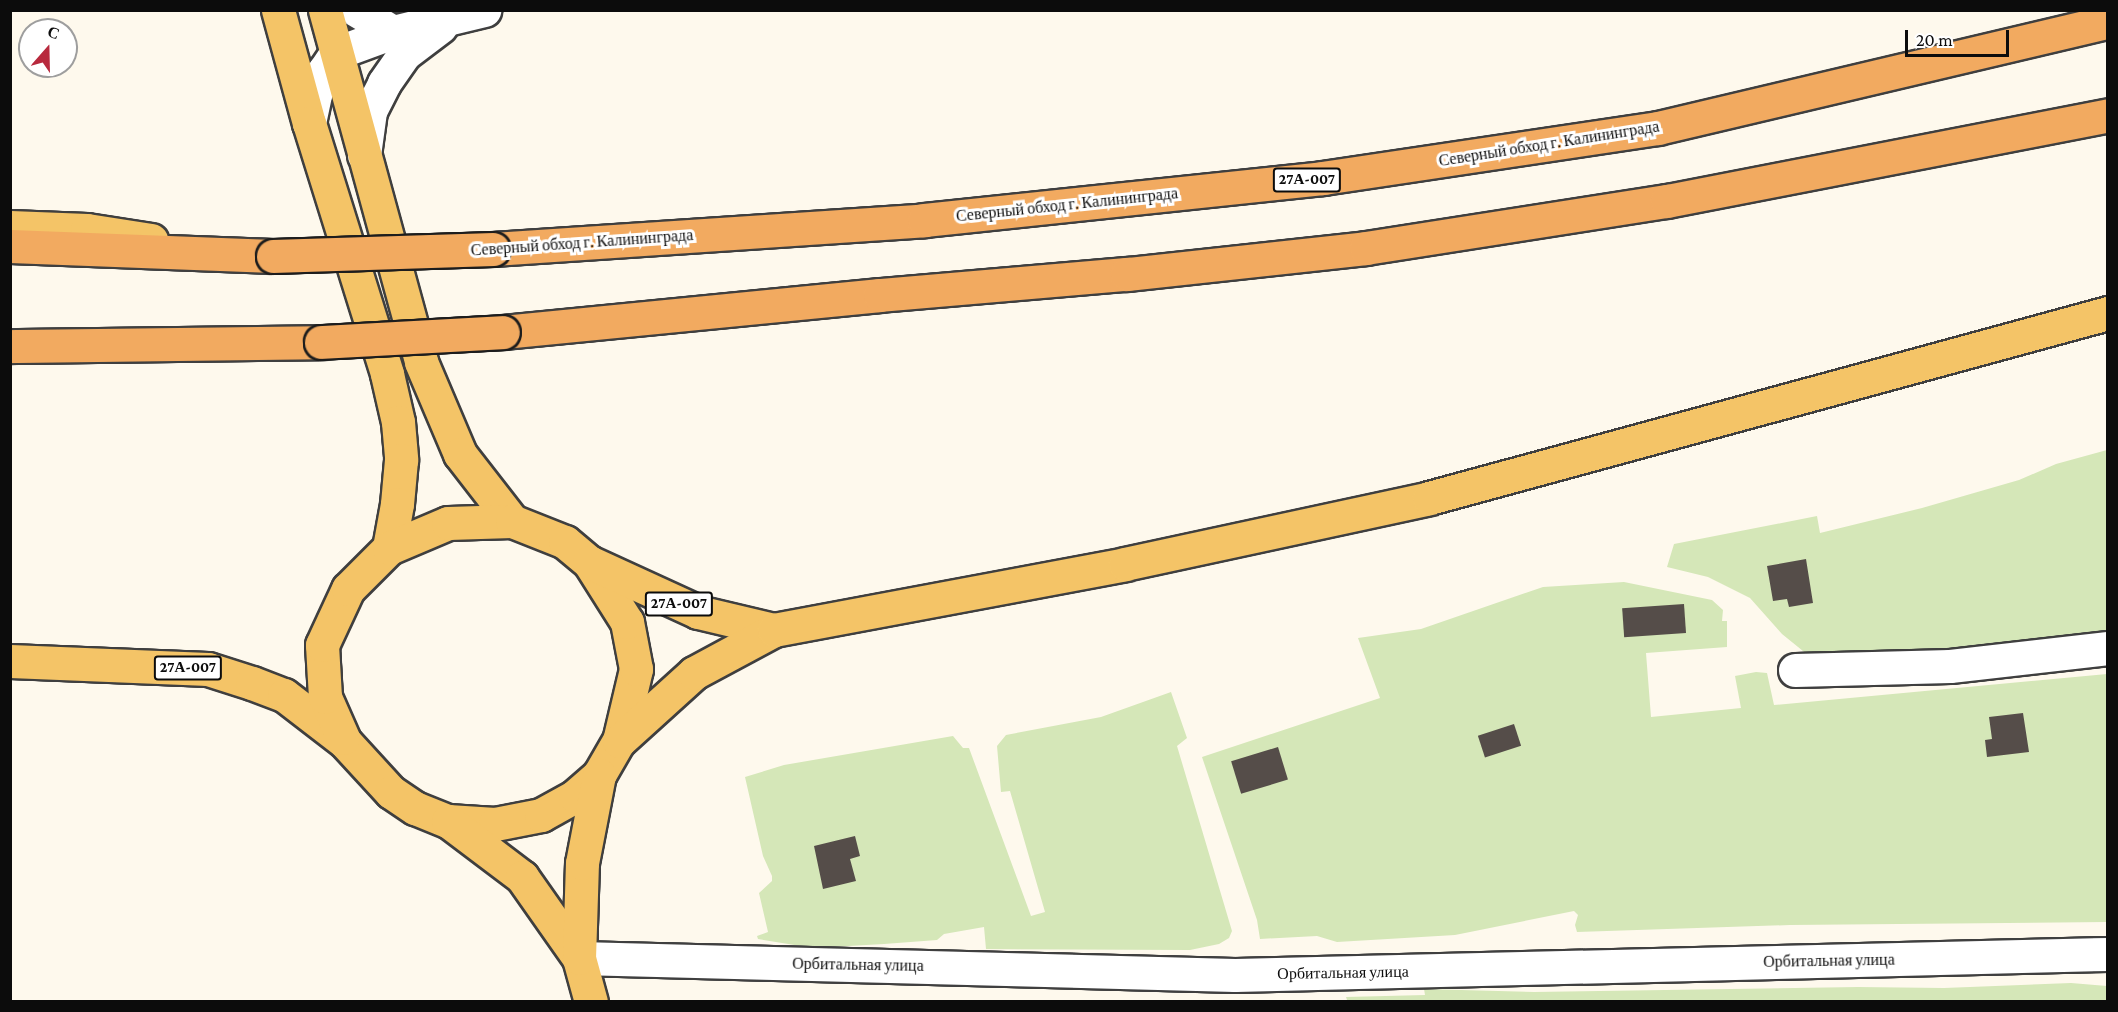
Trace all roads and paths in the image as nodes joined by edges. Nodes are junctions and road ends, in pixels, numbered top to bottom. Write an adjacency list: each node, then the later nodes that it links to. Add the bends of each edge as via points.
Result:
1 (278, 10): 12 (main road)
2 (325, 10): 9 (main road)
3 (356, 10): 8 (street)
4 (484, 10): 6 (street)
5 (2108, 12): 10 (street, via 1819,78)
6 (449, 21): 8 (street); 13 (street, via 404,54 384,83 370,111)
7 (2108, 22): 10 (highway, Северный обход г. Калининграда / 27А-007)
8 (393, 32): 9 (street)
9 (336, 53): 12 (street, via 315,94); 13 (main road)
10 (1720, 114): 16 (highway, Северный обход г. Калининграда / 27А-007, bridge, via 1658,128 1312,180 924,220 493,249)
11 (2108, 115): 18 (highway, bridge, via 1667,201 1366,248 504,332 321,342)
12 (309, 123): 20 (main road, via 387,374 398,422 401,460)
13 (364, 155): 19 (main road, via 421,362 460,454)
14 (10, 226): 16 (main road, via 87,230)
15 (10, 246): 16 (highway, Северный обход г. Калининграда / 27А-007)
16 (260, 256)
17 (2108, 313): 22 (main road, 27А-007, via 1429,498 1125,564)
18 (10, 346)
19 (512, 521): 20 (main road, via 448,523); 21 (main road, via 565,542)
20 (388, 548): 27 (main road, via 348,589 322,645 325,697)
21 (590, 562): 22 (main road, 27А-007, via 698,612); 26 (main road, via 627,622 636,669)
22 (774, 630): 26 (main road, 27А-007, via 694,673)
23 (2108, 648): 25 (street, via 1950,666)
24 (10, 661): 27 (main road, 27А-007, via 208,669 284,695)
25 (1795, 670)
26 (619, 741): 28 (main road)
27 (345, 742): 29 (main road, via 391,792 415,808)
28 (599, 775): 29 (main road, via 575,796 541,815 495,824); 31 (main road, via 582,863)
29 (448, 821): 31 (main road, via 522,877)
30 (2108, 954): 31 (street, Орбитальная улица, via 1235,975)
31 (579, 958): 32 (main road)
32 (591, 1002)

